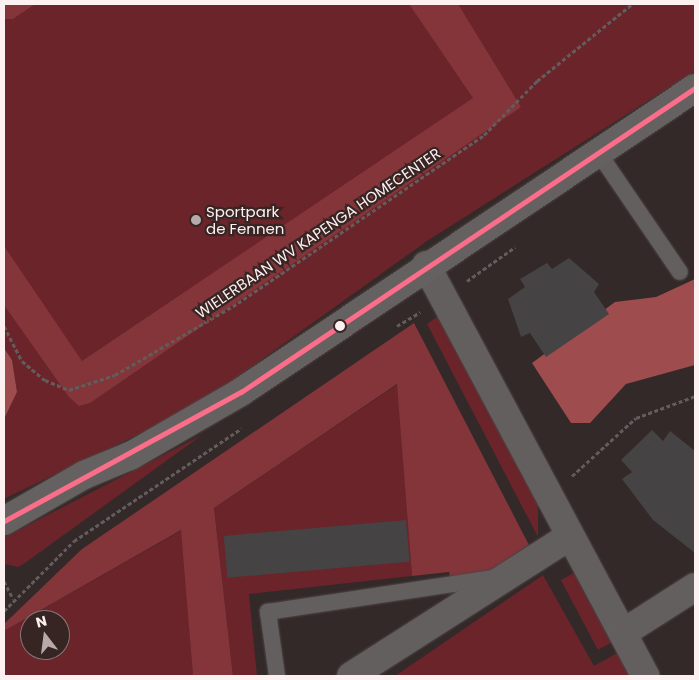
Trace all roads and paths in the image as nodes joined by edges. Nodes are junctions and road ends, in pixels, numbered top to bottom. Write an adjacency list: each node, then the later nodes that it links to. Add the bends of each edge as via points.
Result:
1 (632, 4): 6 (path, WIELERBAAN WV KAPENGA HOMECENTER, via 537,81 484,135 238,303 115,375 69,390 45,380 22,360)
2 (695, 88): 3 (main road)
3 (598, 152): 4 (main road); 5 (lane)
4 (426, 265): 8 (street); 9 (main road, via 186,426)
5 (680, 272)
6 (4, 326)
7 (695, 396): 8 (path, via 636,418)
8 (549, 497): 10 (street)
9 (4, 521)
10 (570, 536): 11 (street); 15 (street)
11 (509, 576): 16 (lane, via 268,612); 17 (street)
12 (4, 581): 14 (path)
13 (695, 587): 15 (street)
14 (13, 599)
15 (623, 633): 18 (street)
16 (277, 676)
17 (351, 676)
18 (645, 676)

